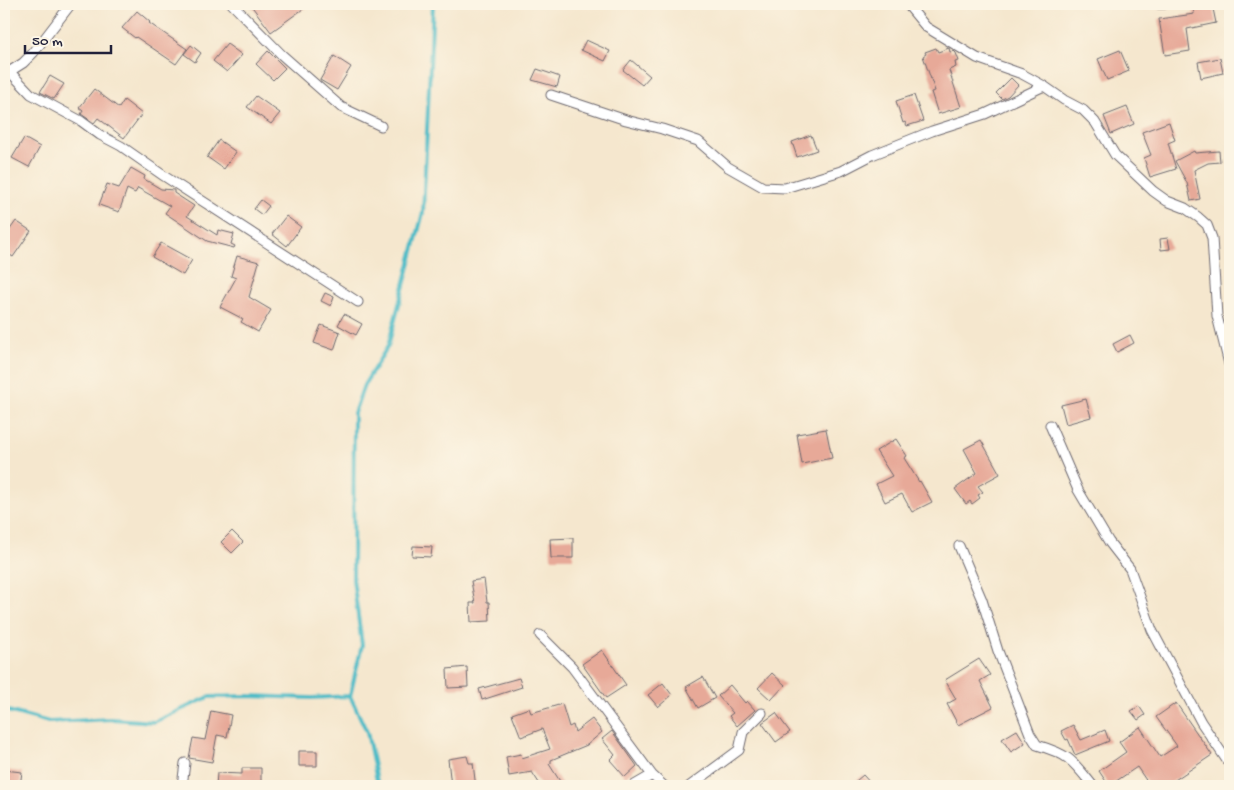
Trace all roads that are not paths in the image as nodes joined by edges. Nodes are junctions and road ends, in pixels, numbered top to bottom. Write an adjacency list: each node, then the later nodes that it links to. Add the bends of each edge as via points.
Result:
1 (71, 4): 6 (street, via 34,52)
2 (232, 4): 9 (street, via 340,107)
3 (907, 4): 7 (street, via 926,27 977,58 1022,74)
4 (1158, 4): 5 (street)
5 (1164, 4)
6 (7, 73): 10 (street, via 31,94 121,146)
7 (1044, 86): 8 (street, via 985,114 932,131 842,170 785,188 763,187 728,167 698,141); 11 (street, via 1083,110 1095,122 1115,155 1153,191 1198,216 1207,225 1212,238 1217,316)
8 (551, 95)
9 (381, 126)
10 (358, 302)
11 (1230, 368)
12 (1050, 425): 17 (street, via 1078,490 1109,542 1130,569 1152,630 1201,722)
13 (959, 546): 23 (street, via 1030,734 1037,745 1072,759)
14 (540, 635): 18 (street, via 572,667)
15 (762, 713): 22 (street, via 743,732 740,750)
16 (185, 763): 19 (street)
17 (1230, 766)
18 (652, 775): 20 (street); 21 (street)
19 (182, 786)
20 (633, 786)
21 (664, 786)
22 (690, 786)
23 (1093, 786)

